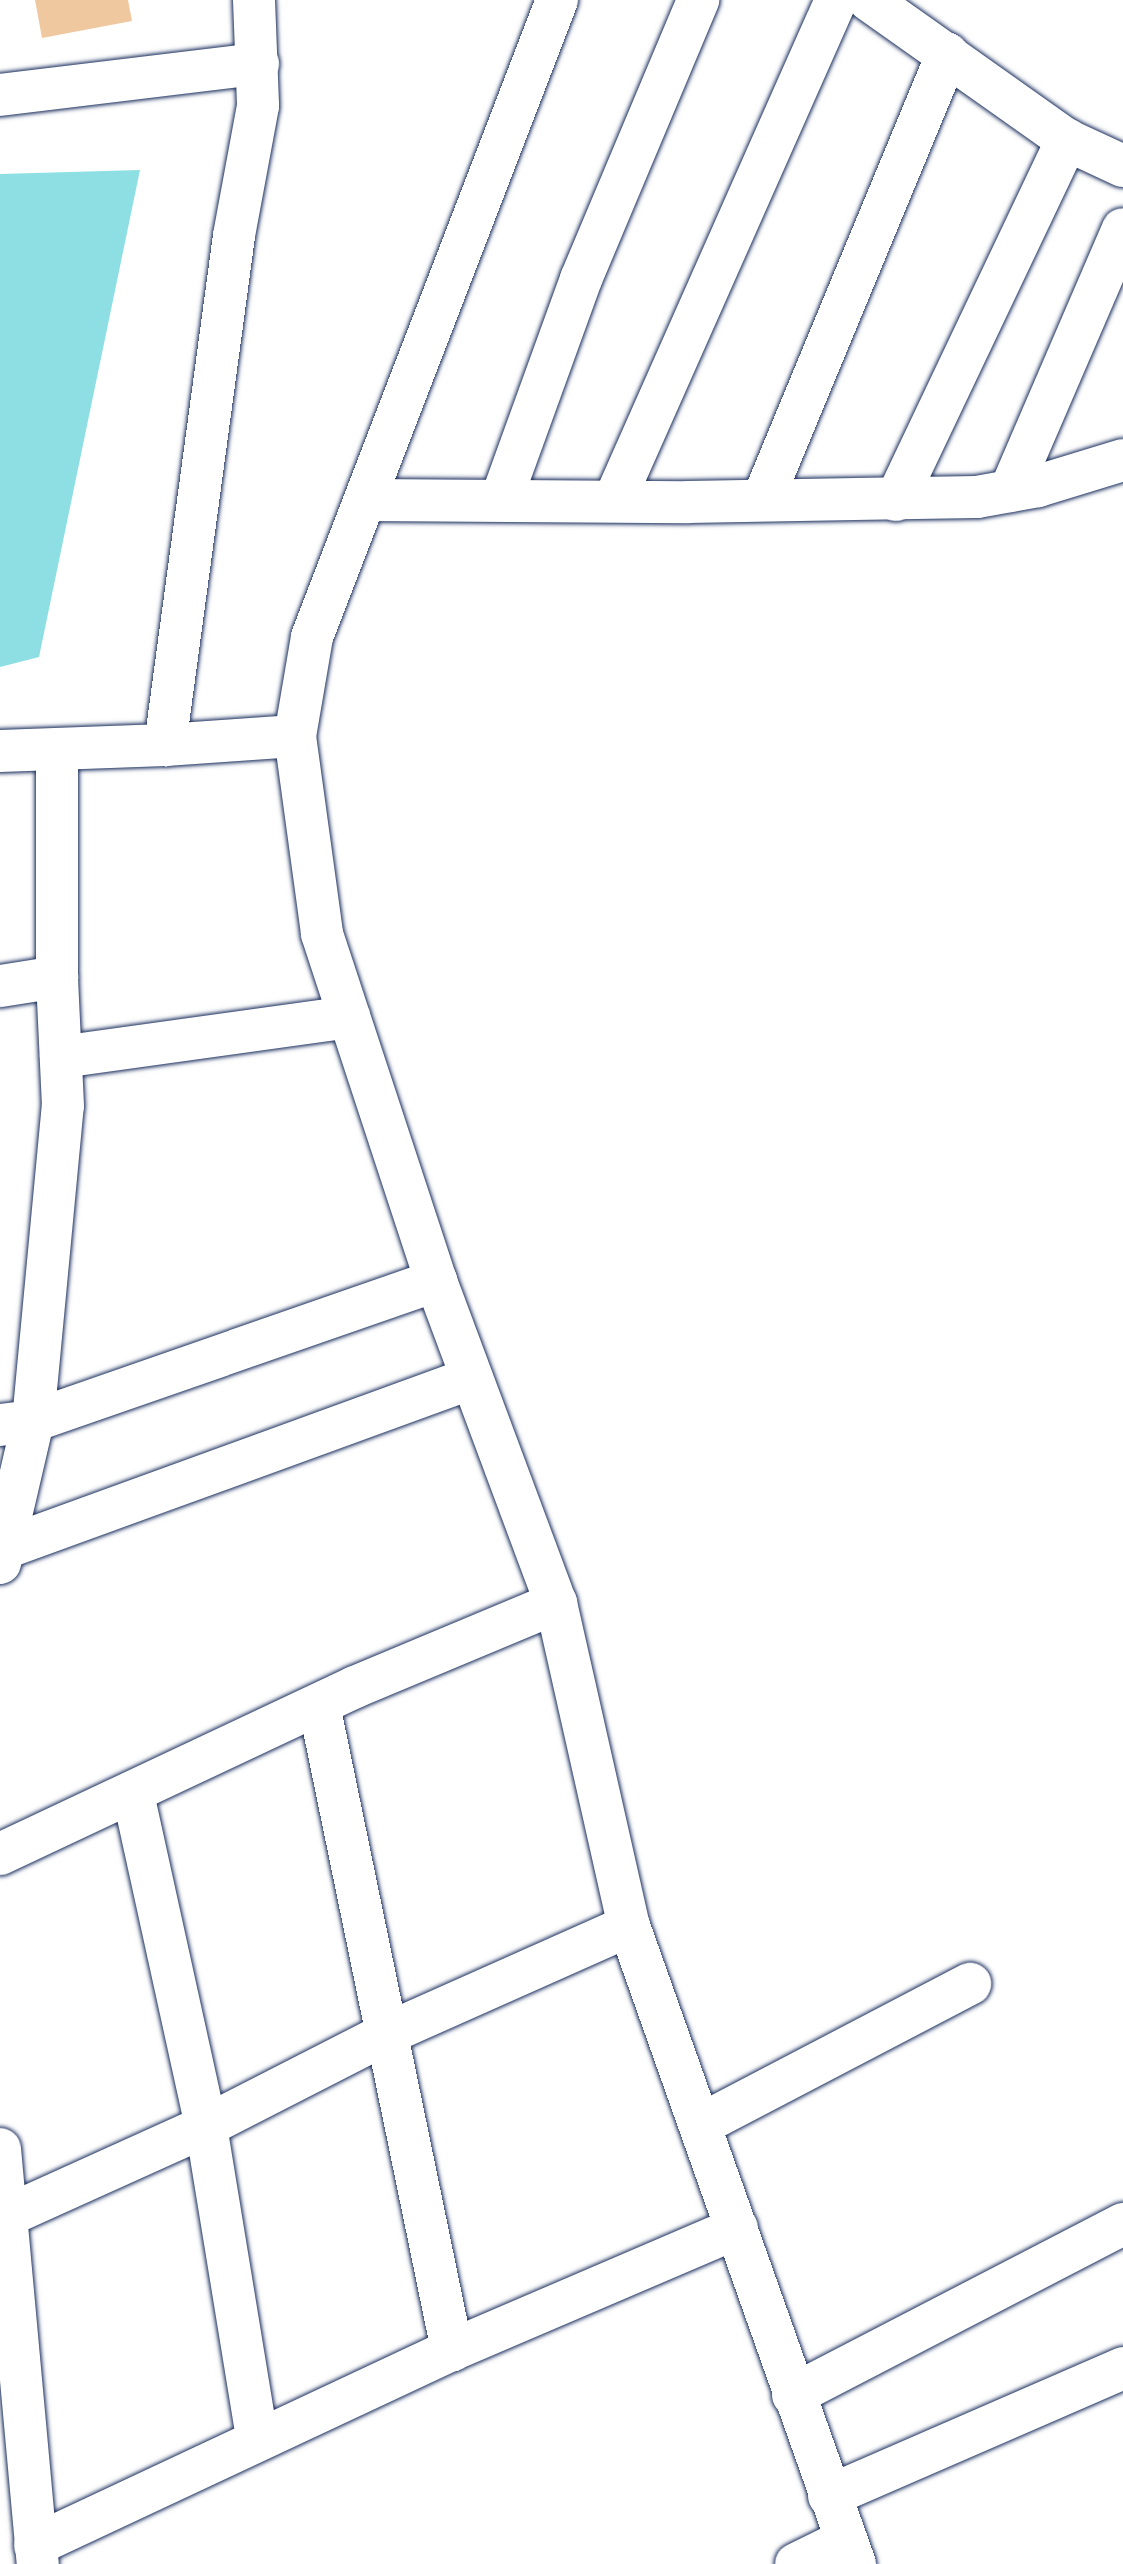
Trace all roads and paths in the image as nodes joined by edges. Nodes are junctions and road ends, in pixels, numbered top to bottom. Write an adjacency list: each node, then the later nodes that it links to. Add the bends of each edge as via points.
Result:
1 (254, 0): 7 (street)
2 (557, 0): 15 (street)
3 (698, 0): 16 (street, via 581,279)
4 (836, 0): 18 (street)
5 (870, 0): 6 (street)
6 (947, 54): 9 (street); 14 (street)
7 (258, 64): 8 (street); 20 (street, via 258,106 234,236)
8 (0, 95)
9 (1067, 140): 10 (street); 17 (street)
10 (1123, 166)
11 (1123, 229): 13 (street)
12 (1123, 460): 13 (street)
13 (1010, 491): 17 (street)
14 (763, 499): 17 (street); 18 (street)
15 (366, 500): 16 (street); 19 (street, via 312,636)
16 (500, 500): 18 (street)
17 (896, 500)
18 (614, 501)
19 (294, 736): 20 (street); 25 (street, via 322,934)
20 (165, 746): 22 (street)
21 (0, 751): 22 (street)
22 (57, 751): 23 (street)
23 (58, 977): 24 (street); 26 (street)
24 (0, 986)
25 (350, 1017): 26 (street); 27 (street)
26 (61, 1057): 29 (street, via 64,1106)
27 (436, 1281): 28 (street); 29 (street)
28 (472, 1378): 30 (street); 31 (street)
29 (16, 1423): 30 (street)
30 (1, 1556)
31 (556, 1603): 32 (street); 35 (street)
32 (320, 1705): 33 (street); 37 (street)
33 (133, 1794): 34 (street); 39 (street)
34 (0, 1854)
35 (629, 1926): 37 (street); 38 (street)
36 (970, 1984): 38 (street)
37 (386, 2034): 39 (street); 44 (street)
38 (700, 2125): 43 (street)
39 (206, 2126): 41 (street); 47 (street)
40 (0, 2150): 41 (street)
41 (4, 2218): 49 (street)
42 (1123, 2224): 46 (street)
43 (737, 2228): 44 (street); 46 (street)
44 (452, 2350): 47 (street)
45 (1123, 2368): 48 (street)
46 (794, 2395): 48 (street)
47 (257, 2439): 49 (street)
48 (830, 2496): 50 (street)
49 (26, 2532)
50 (850, 2552): 51 (street)
51 (796, 2564)

